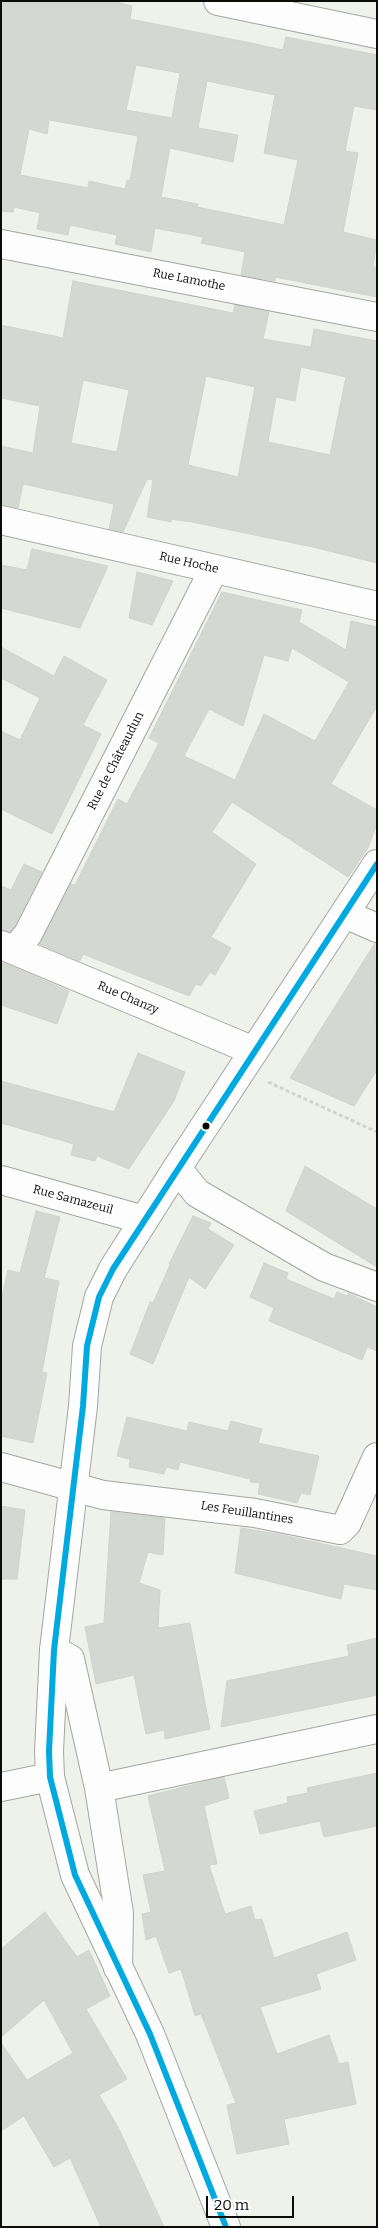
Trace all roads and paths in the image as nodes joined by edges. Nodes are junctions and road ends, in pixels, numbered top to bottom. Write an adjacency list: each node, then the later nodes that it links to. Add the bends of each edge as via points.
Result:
1 (235, 3): 2 (street)
2 (377, 34)
3 (1, 244): 4 (street, Rue Lamothe)
4 (377, 317)
5 (1, 520): 6 (street, Rue Hoche)
6 (214, 569): 7 (street, Rue Hoche); 11 (street, Rue de Châteaudun, via 28,934)
7 (377, 606)
8 (377, 864): 9 (street)
9 (345, 914): 10 (street); 12 (street)
10 (377, 928)
11 (8, 948): 12 (street, Rue Chanzy)
12 (248, 1060): 13 (path); 14 (street)
13 (377, 1132)
14 (177, 1168): 16 (street); 17 (street, via 198,1193 324,1267)
15 (1, 1180): 16 (street, Rue Samazeuil)
16 (144, 1220): 20 (street, via 99,1298 87,1346)
17 (377, 1287)
18 (377, 1457): 20 (street, Les Feuillantines, via 347,1523 340,1530 255,1512 103,1494)
19 (1, 1467): 20 (street)
20 (73, 1487): 21 (street)
21 (54, 1650): 23 (street); 25 (street, via 70,1658)
22 (377, 1729): 25 (street)
23 (50, 1777): 24 (street); 26 (street, via 75,1876)
24 (1, 1787)
25 (99, 1788): 26 (street, via 119,1913)
26 (118, 1968): 27 (street, via 150,2034)
27 (226, 2227)

